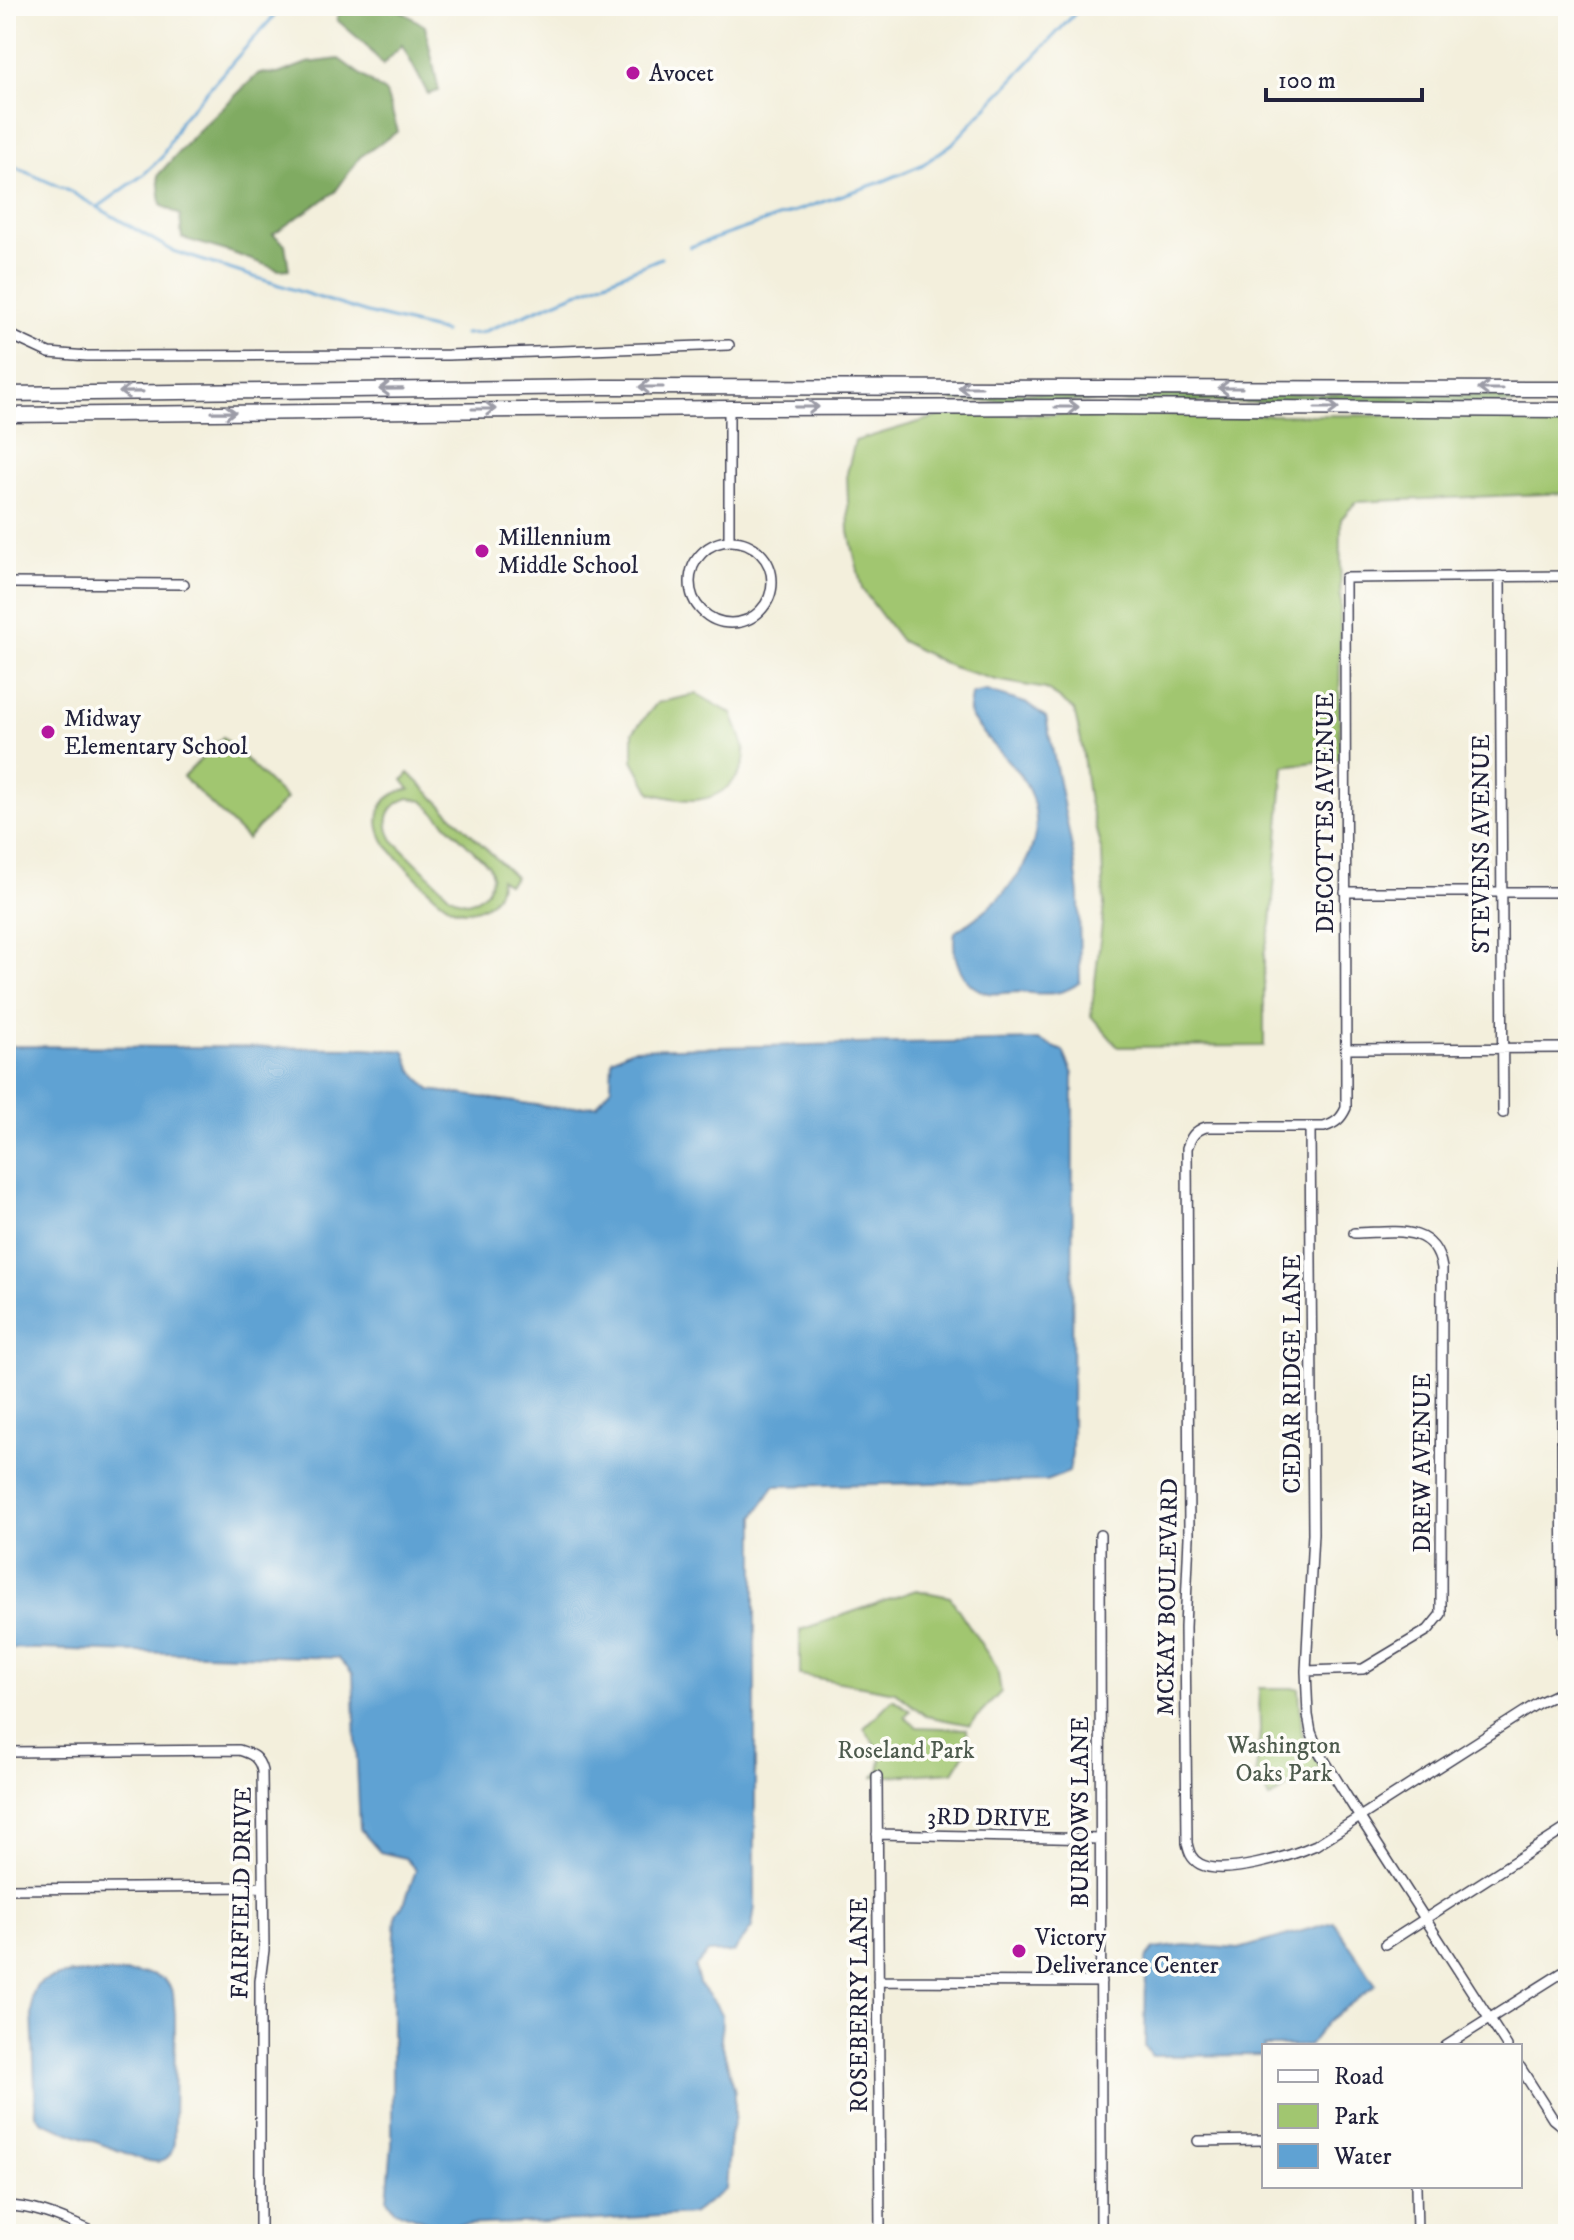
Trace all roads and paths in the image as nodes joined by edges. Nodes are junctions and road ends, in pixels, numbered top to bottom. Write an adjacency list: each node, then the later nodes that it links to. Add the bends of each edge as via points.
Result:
1 (6, 333): 2 (street, via 49,353 87,356 448,355)
2 (729, 345)
3 (1568, 389): 4 (main road, one-way to 4, via 603,387)
4 (6, 394)
5 (729, 408): 6 (main road, one-way to 6); 7 (main road, one-way to 5); 8 (street)
6 (1568, 410)
7 (6, 415)
8 (729, 541): 8 (street, via 702,553 689,583 702,611 731,623 760,611 772,582 760,553)
9 (1500, 576): 10 (street); 13 (street, DECOTTES AVENUE, via 1345,578); 15 (street, STEVENS AVENUE)
10 (1568, 576)
11 (6, 583): 12 (street)
12 (184, 584)
13 (1345, 892): 15 (street); 17 (street, DECOTTES AVENUE)
14 (1568, 892): 15 (street)
15 (1500, 893): 18 (street, STEVENS AVENUE)
16 (1568, 1048): 18 (street)
17 (1346, 1049): 18 (street); 20 (street, MCKAY BOULEVARD, via 1342,1117 1324,1127)
18 (1503, 1049): 19 (street, STEVENS AVENUE)
19 (1503, 1113)
20 (1310, 1127): 25 (street, CEDAR RIDGE LANE, via 1313,1533); 29 (street, MCKAY BOULEVARD, via 1206,1127 1196,1131 1187,1148 1187,1843 1200,1864 1228,1868 1292,1855)
21 (1354, 1233): 25 (street, DREW AVENUE, via 1410,1232 1428,1239 1440,1256 1441,1614 1428,1630 1363,1669)
22 (1568, 1243): 24 (street, via 1561,1264 1563,1630)
23 (1100, 1535): 32 (street, BURROWS LANE)
24 (1568, 1652)
25 (1306, 1671): 29 (street, CEDAR RIDGE LANE, via 1311,1732)
26 (1568, 1689): 29 (street, MCKAY BOULEVARD)
27 (6, 1752): 33 (street, FAIRFIELD DRIVE, via 253,1754 262,1771)
28 (877, 1776): 31 (street, ROSEBERRY LANE)
29 (1359, 1816): 35 (street, CEDAR RIDGE LANE)
30 (1568, 1827): 35 (street)
31 (877, 1834): 32 (street, 3RD DRIVE); 38 (street, ROSEBERRY LANE)
32 (1100, 1839): 39 (street, BURROWS LANE)
33 (263, 1887): 34 (street); 50 (street, FAIRFIELD DRIVE)
34 (6, 1889)
35 (1425, 1918): 36 (street); 40 (street, CEDAR RIDGE LANE)
36 (1386, 1944)
37 (1568, 1969): 40 (street)
38 (878, 1981): 39 (street); 51 (street, ROSEBERRY LANE)
39 (1101, 1982): 52 (street, BURROWS LANE)
40 (1489, 2018): 41 (street); 42 (street, CEDAR RIDGE LANE)
41 (1449, 2044)
42 (1506, 2044)
43 (1522, 2070): 44 (street, via 1553,2119)
44 (1568, 2131)
45 (1262, 2140): 46 (street)
46 (1198, 2141)
47 (1416, 2188): 53 (street)
48 (6, 2206): 49 (street, via 35,2209)
49 (99, 2234)
50 (260, 2234)
51 (880, 2234)
52 (1101, 2234)
53 (1417, 2234)

